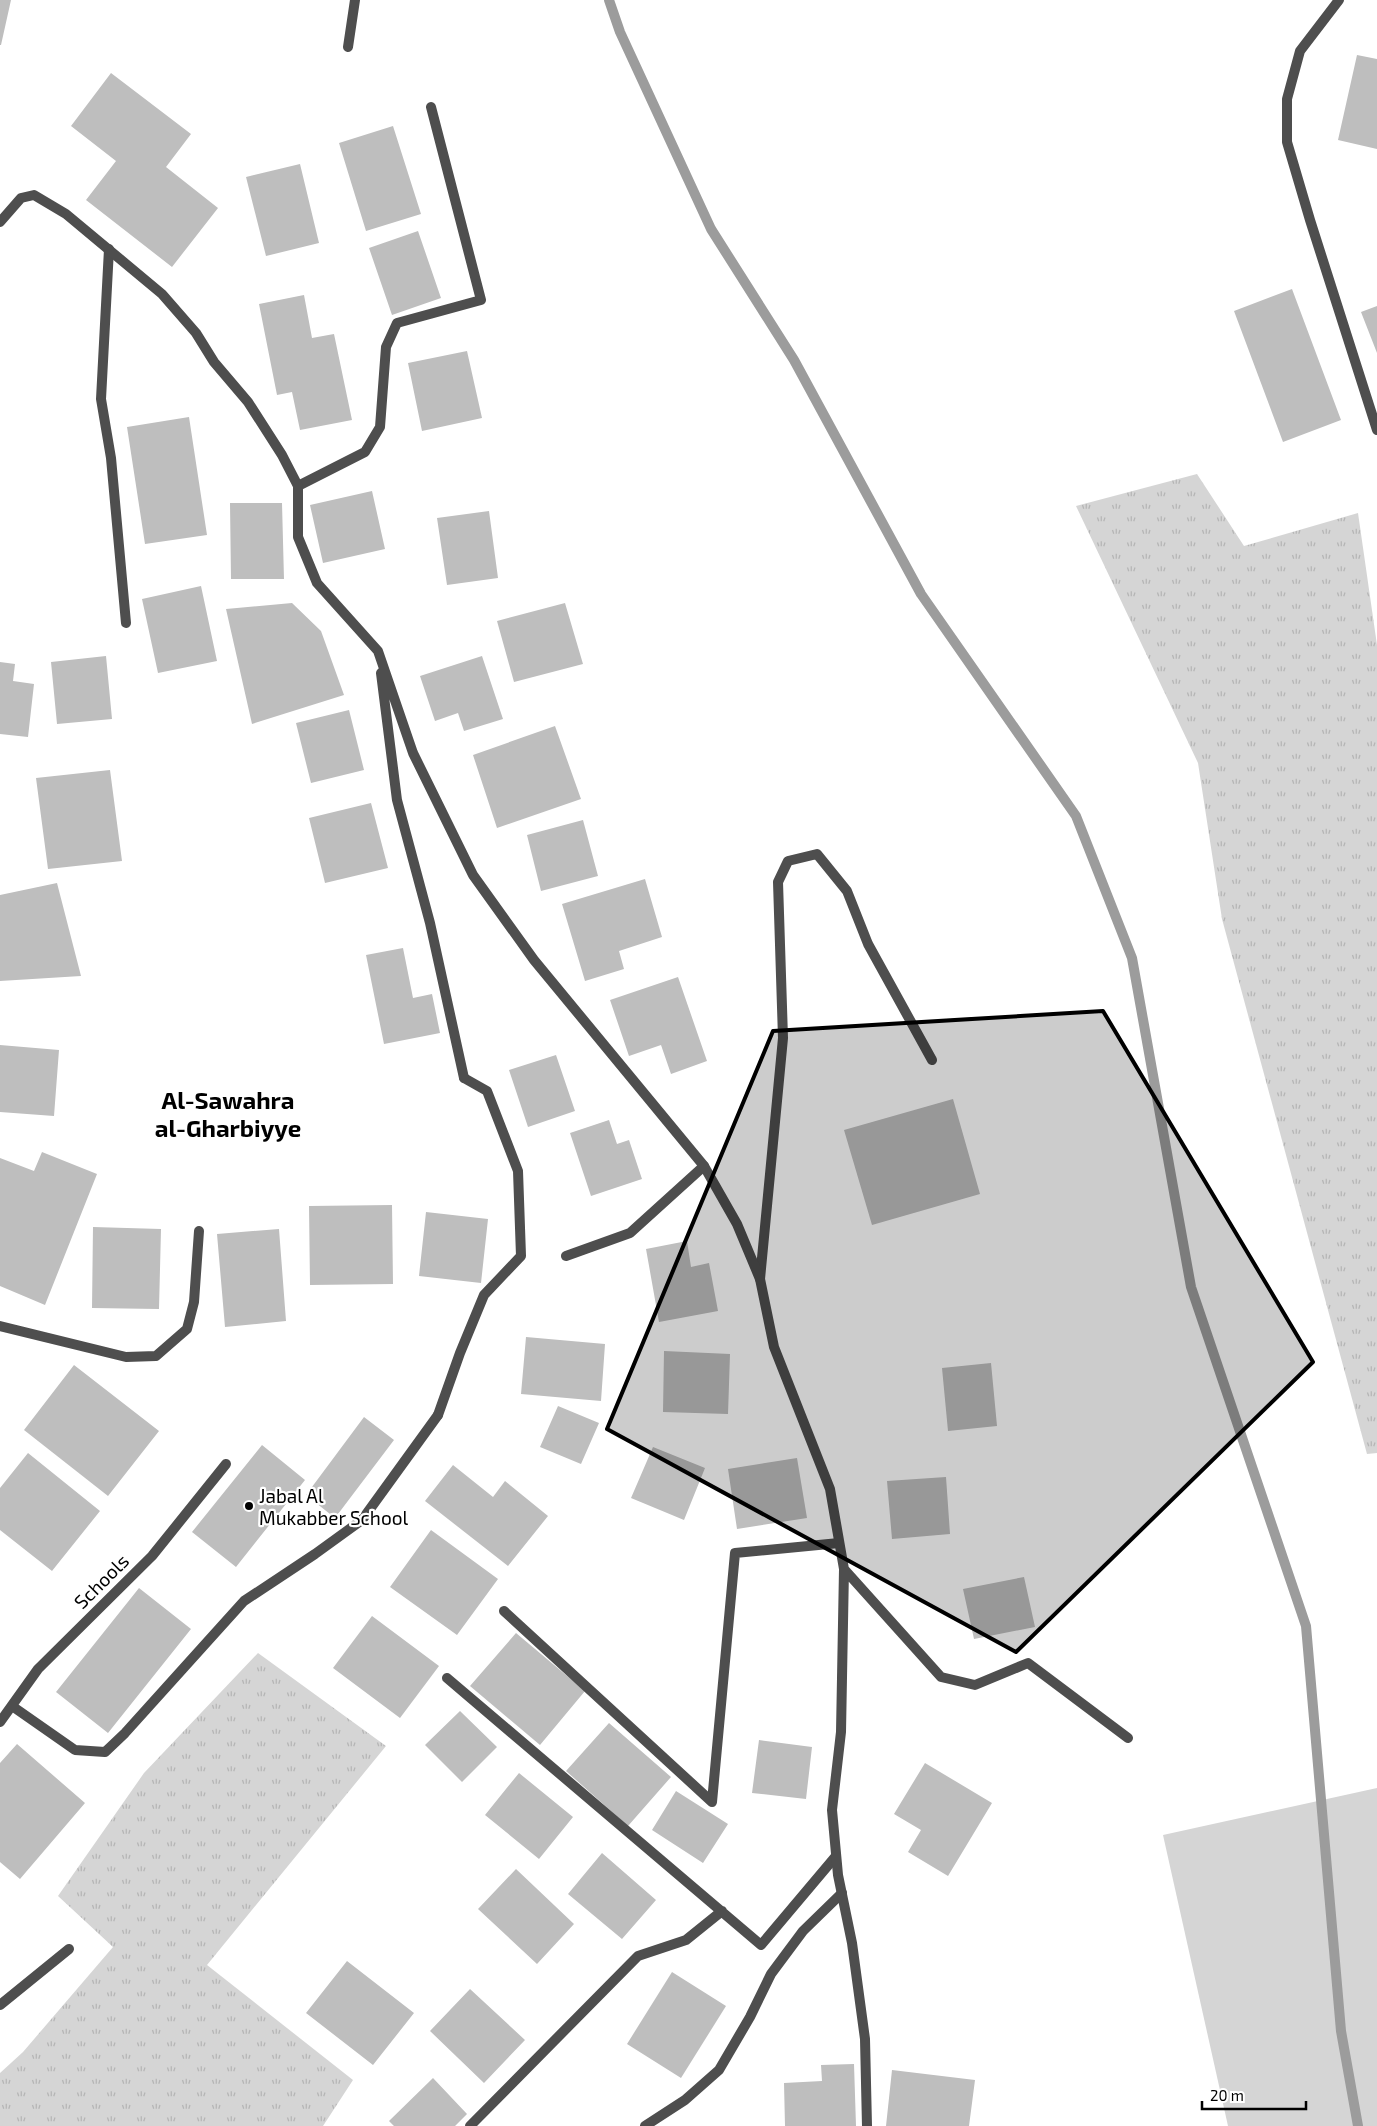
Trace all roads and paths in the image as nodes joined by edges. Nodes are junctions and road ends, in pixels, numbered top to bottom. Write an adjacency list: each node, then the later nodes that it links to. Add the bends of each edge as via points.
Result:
1 (354, 0): 3 (street)
2 (1339, 0): 7 (street, via 1300,51 1287,99 1287,142)
3 (348, 47)
4 (431, 107): 8 (street, via 481,300 397,323 386,348 380,427 365,452)
5 (0, 222): 6 (street, via 21,198 34,194 66,214)
6 (109, 249): 8 (street, via 162,294 196,334 214,362 248,402); 9 (street, via 101,399 111,458)
7 (1377, 430)
8 (298, 486): 10 (street, via 298,537 317,583)
9 (126, 623)
10 (378, 651): 12 (street, via 413,753 473,876 534,960); 22 (street, via 397,800 430,922 464,1078 487,1092 518,1171 520,1256 484,1295 438,1415 362,1520 244,1600 105,1752 75,1750)
11 (932, 1060): 15 (street, via 868,944 847,891 817,854 788,861 778,882 783,1038)
12 (704, 1166): 14 (street, via 630,1233); 15 (street, via 737,1224)
13 (199, 1231): 16 (street, via 194,1302 188,1330 156,1356 126,1357)
14 (566, 1256)
15 (760, 1279): 18 (street, via 774,1347 830,1489)
16 (0, 1326)
17 (226, 1464): 22 (street, Schools, via 152,1556 38,1669)
18 (839, 1543): 19 (street); 20 (street, via 735,1553 712,1802)
19 (844, 1569): 24 (street, via 941,1676 975,1684 1028,1663); 25 (street, via 841,1732 832,1810)
20 (504, 1611)
21 (446, 1678): 27 (street)
22 (12, 1706): 23 (street, Schools)
23 (0, 1722)
24 (1128, 1738)
25 (836, 1856): 26 (street); 27 (street, via 762,1945)
26 (842, 1893): 31 (street, via 803,1932 771,1974 720,2070 685,2100); 32 (street, via 865,2039)
27 (722, 1911): 30 (street, via 686,1940 638,1956)
28 (69, 1949): 29 (street)
29 (0, 2005)
30 (470, 2126)
31 (645, 2126)
32 (867, 2126)

